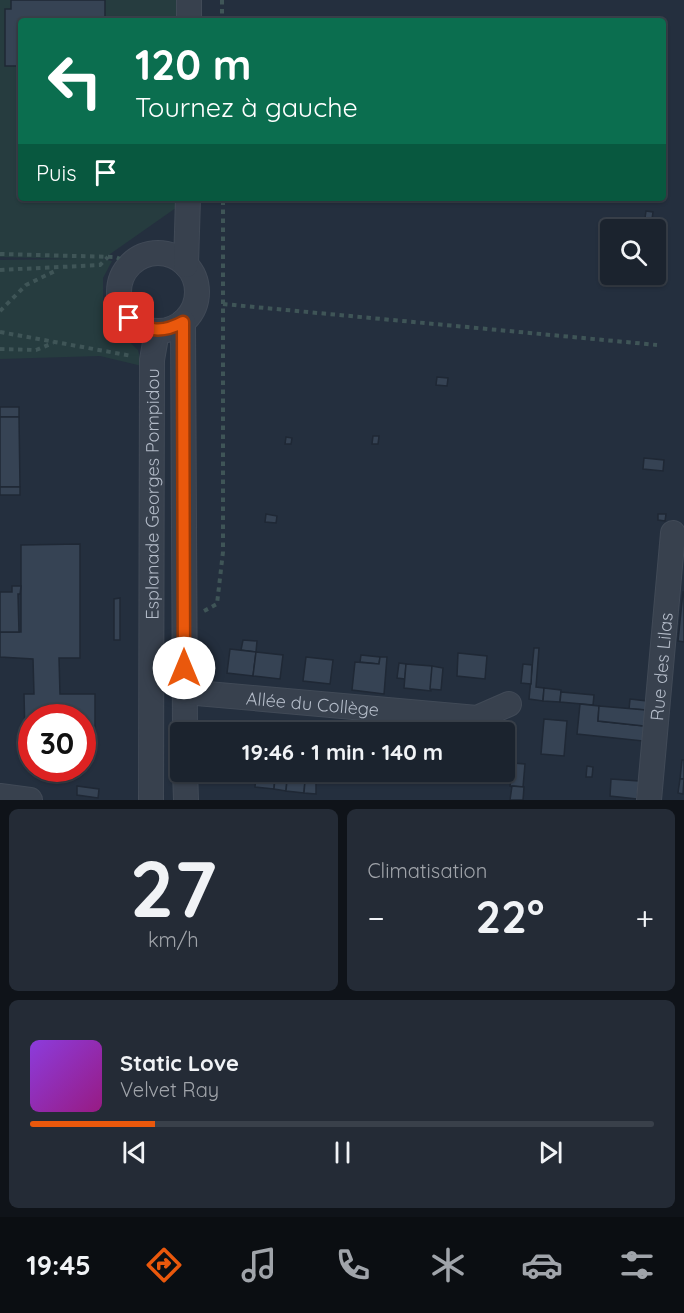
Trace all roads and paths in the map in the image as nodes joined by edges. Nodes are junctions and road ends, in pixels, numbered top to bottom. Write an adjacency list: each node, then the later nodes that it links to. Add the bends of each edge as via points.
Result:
1 (189, 0): 3 (street)
2 (222, 0): 4 (path)
3 (189, 18)
4 (222, 18)
5 (188, 201): 10 (street)
6 (223, 201): 13 (path)
7 (0, 254): 8 (path)
8 (108, 257): 9 (path); 11 (path, via 100,265)
9 (131, 263): 10 (street, via 144,255 159,253); 16 (street, via 119,290 122,305 129,318 142,328)
10 (186, 265): 15 (street, via 197,294 193,309)
11 (58, 268): 12 (path); 14 (path, via 26,285)
12 (0, 270)
13 (223, 304): 19 (path); 23 (path, via 223,552 217,604)
14 (0, 311)
15 (183, 322): 16 (street); 23 (street, Esplanade Georges Pompidou)
16 (157, 331): 21 (street, Esplanade Georges Pompidou)
17 (0, 332): 18 (path)
18 (54, 342): 20 (path, via 36,350); 21 (path)
19 (657, 345)
20 (0, 349)
21 (152, 360): 30 (street, Esplanade Georges Pompidou)
22 (673, 533): 32 (street, Rue des Lilas)
23 (184, 621): 24 (street, Esplanade Georges Pompidou)
24 (185, 692): 25 (street, Allée du Collège, via 477,718); 26 (street, Esplanade Georges Pompidou)
25 (509, 704)
26 (185, 722)
27 (185, 782): 31 (street)
28 (0, 796): 29 (street)
29 (30, 800)
30 (151, 800)
31 (186, 800)
32 (649, 800)

